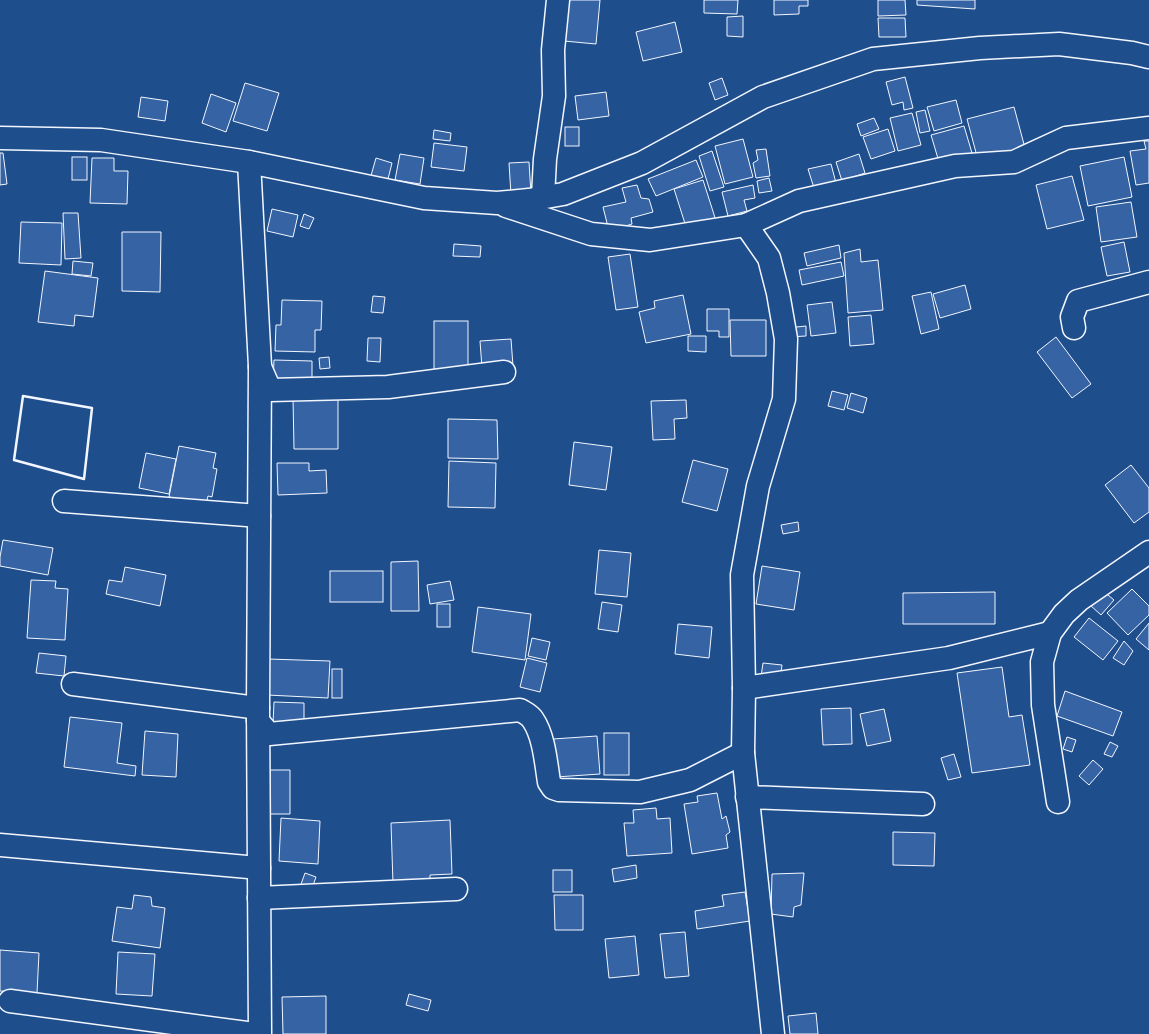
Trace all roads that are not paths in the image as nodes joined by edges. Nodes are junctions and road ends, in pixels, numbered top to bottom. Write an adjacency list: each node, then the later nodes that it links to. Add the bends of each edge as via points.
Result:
1 (558, 0): 6 (street, via 553,50 554,96)
2 (1149, 57): 6 (street, via 1059,44 873,59 763,97 642,163 563,194)
3 (1149, 128): 8 (street, via 1066,138 1014,162 955,166 808,199)
4 (0, 138): 5 (street, via 101,140)
5 (249, 162): 7 (street, via 424,198); 11 (street)
6 (543, 197): 7 (street)
7 (497, 203): 8 (street, via 591,234 650,240)
8 (746, 225): 18 (street, via 769,258 786,339 784,399 758,486 742,575)
9 (1149, 282): 10 (street, via 1078,301 1072,318)
10 (1074, 328)
11 (260, 366): 12 (street, via 270,390 388,387); 14 (street)
12 (504, 372)
13 (64, 501): 14 (street)
14 (259, 516): 19 (street)
15 (1149, 552): 16 (street, via 1079,600)
16 (1050, 634): 18 (street, via 949,658); 22 (street, via 1042,662 1043,705)
17 (73, 684): 19 (street)
18 (744, 688): 20 (street)
19 (258, 715): 20 (street, via 269,734 520,710 534,721 542,739 549,782 558,790 640,792 690,780); 25 (street)
20 (743, 753): 21 (street)
21 (748, 797): 23 (street); 31 (street)
22 (1058, 802)
23 (923, 804)
24 (0, 845): 25 (street)
25 (259, 868): 27 (street)
26 (456, 889): 27 (street)
27 (259, 898): 30 (street)
28 (10, 1001): 29 (street)
29 (254, 1034)
30 (260, 1034)
31 (773, 1034)

